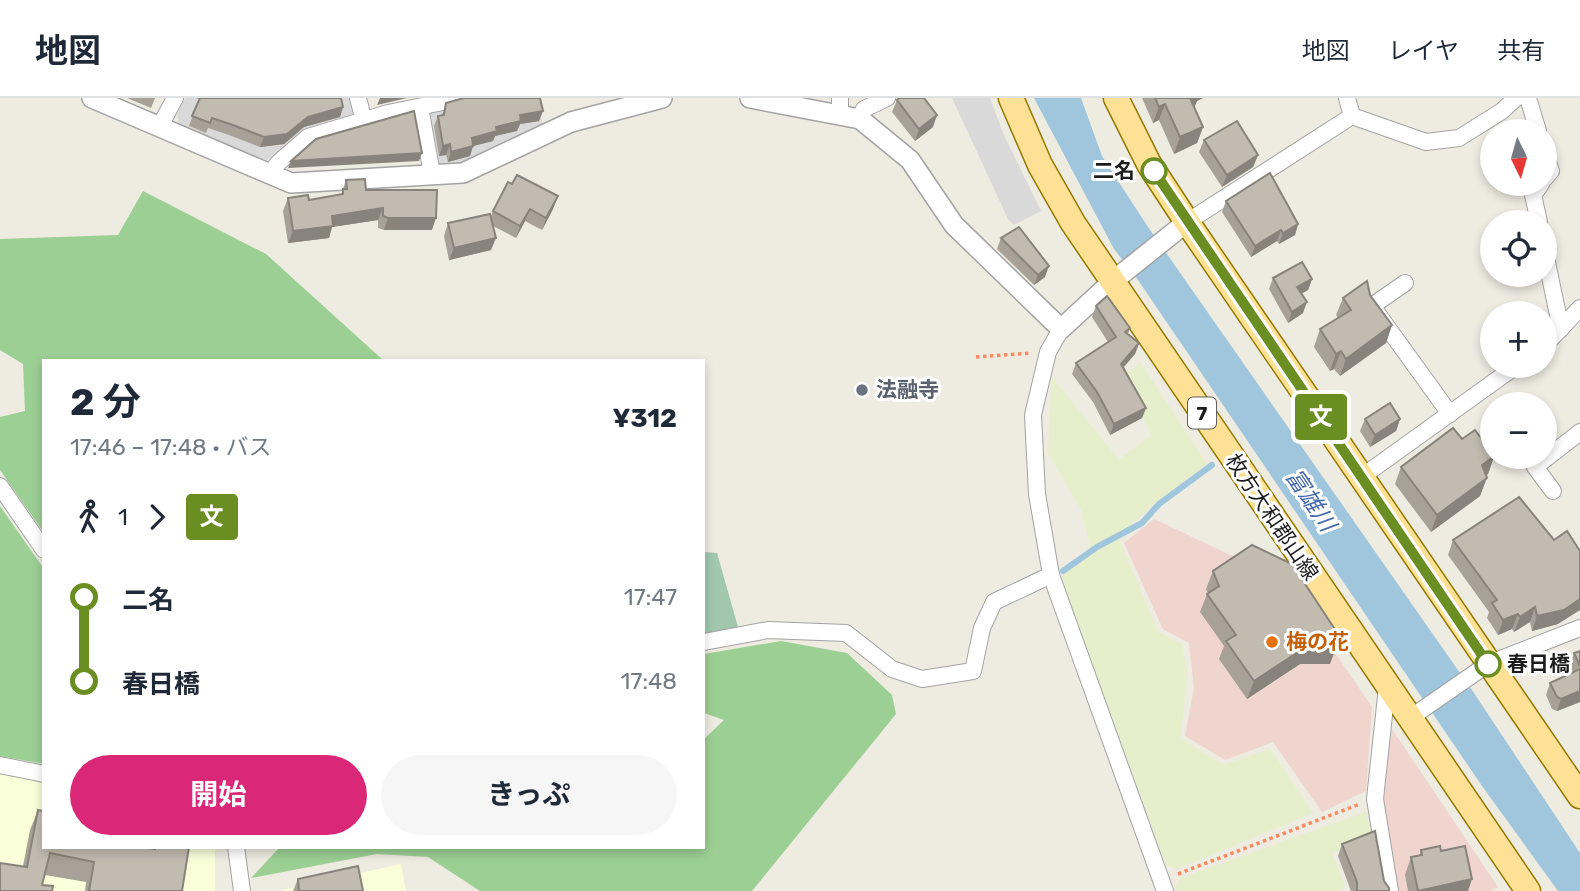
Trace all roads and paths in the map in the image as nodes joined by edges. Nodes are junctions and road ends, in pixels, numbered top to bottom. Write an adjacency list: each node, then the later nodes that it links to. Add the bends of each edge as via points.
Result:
1 (92, 98): 19 (street)
2 (175, 98): 19 (street)
3 (358, 98): 18 (street)
4 (463, 98): 13 (street)
5 (662, 98): 21 (street, via 571,122 463,173)
6 (750, 98): 14 (street)
7 (887, 98): 16 (street, via 864,109)
8 (1011, 98): 23 (main road, 枚方大和郡山線 / 7, via 1040,165 1073,223)
9 (1116, 98): 22 (main road)
10 (1347, 98): 15 (street)
11 (1516, 98): 15 (street, via 1459,138 1426,142)
12 (1528, 98): 17 (street)
13 (420, 107): 18 (street); 21 (street)
14 (840, 107): 16 (street)
15 (1352, 116): 22 (street)
16 (860, 119): 27 (street, via 909,160 954,225)
17 (1534, 119)
18 (364, 121): 20 (street, via 308,137)
19 (160, 126): 20 (street)
20 (270, 174): 21 (street, via 291,183)
21 (432, 174)
22 (1181, 227): 23 (street); 35 (main road)
23 (1116, 278): 27 (street); 43 (main road, 枚方大和郡山線 / 7)
24 (1405, 283): 33 (street, via 1372,306)
25 (1552, 287): 28 (street)
26 (1580, 308): 28 (street)
27 (1061, 328): 30 (street)
28 (1561, 329): 29 (street)
29 (1557, 333)
30 (1048, 352): 31 (path); 39 (street, via 1033,415 1037,494)
31 (976, 357)
32 (1500, 378): 33 (street)
33 (1450, 414): 35 (street)
34 (1580, 432): 37 (street, via 1535,467)
35 (1363, 476): 42 (main road)
36 (0, 486): 38 (street)
37 (1553, 491)
38 (42, 547)
39 (1051, 575): 41 (street, via 994,602 982,628 973,671 922,679 892,669 846,633 768,630); 50 (street)
40 (1580, 628): 42 (street)
41 (705, 642)
42 (1480, 669): 44 (street); 47 (main road)
43 (1387, 687): 44 (main road, 枚方大和郡山線 / 7); 48 (street)
44 (1416, 714): 53 (main road, 枚方大和郡山線 / 7)
45 (0, 765): 46 (street)
46 (42, 774)
47 (1580, 796)
48 (1376, 799): 50 (path); 52 (street)
49 (236, 849): 51 (street)
50 (1163, 885)
51 (242, 891)
52 (1390, 891)
53 (1528, 891)

